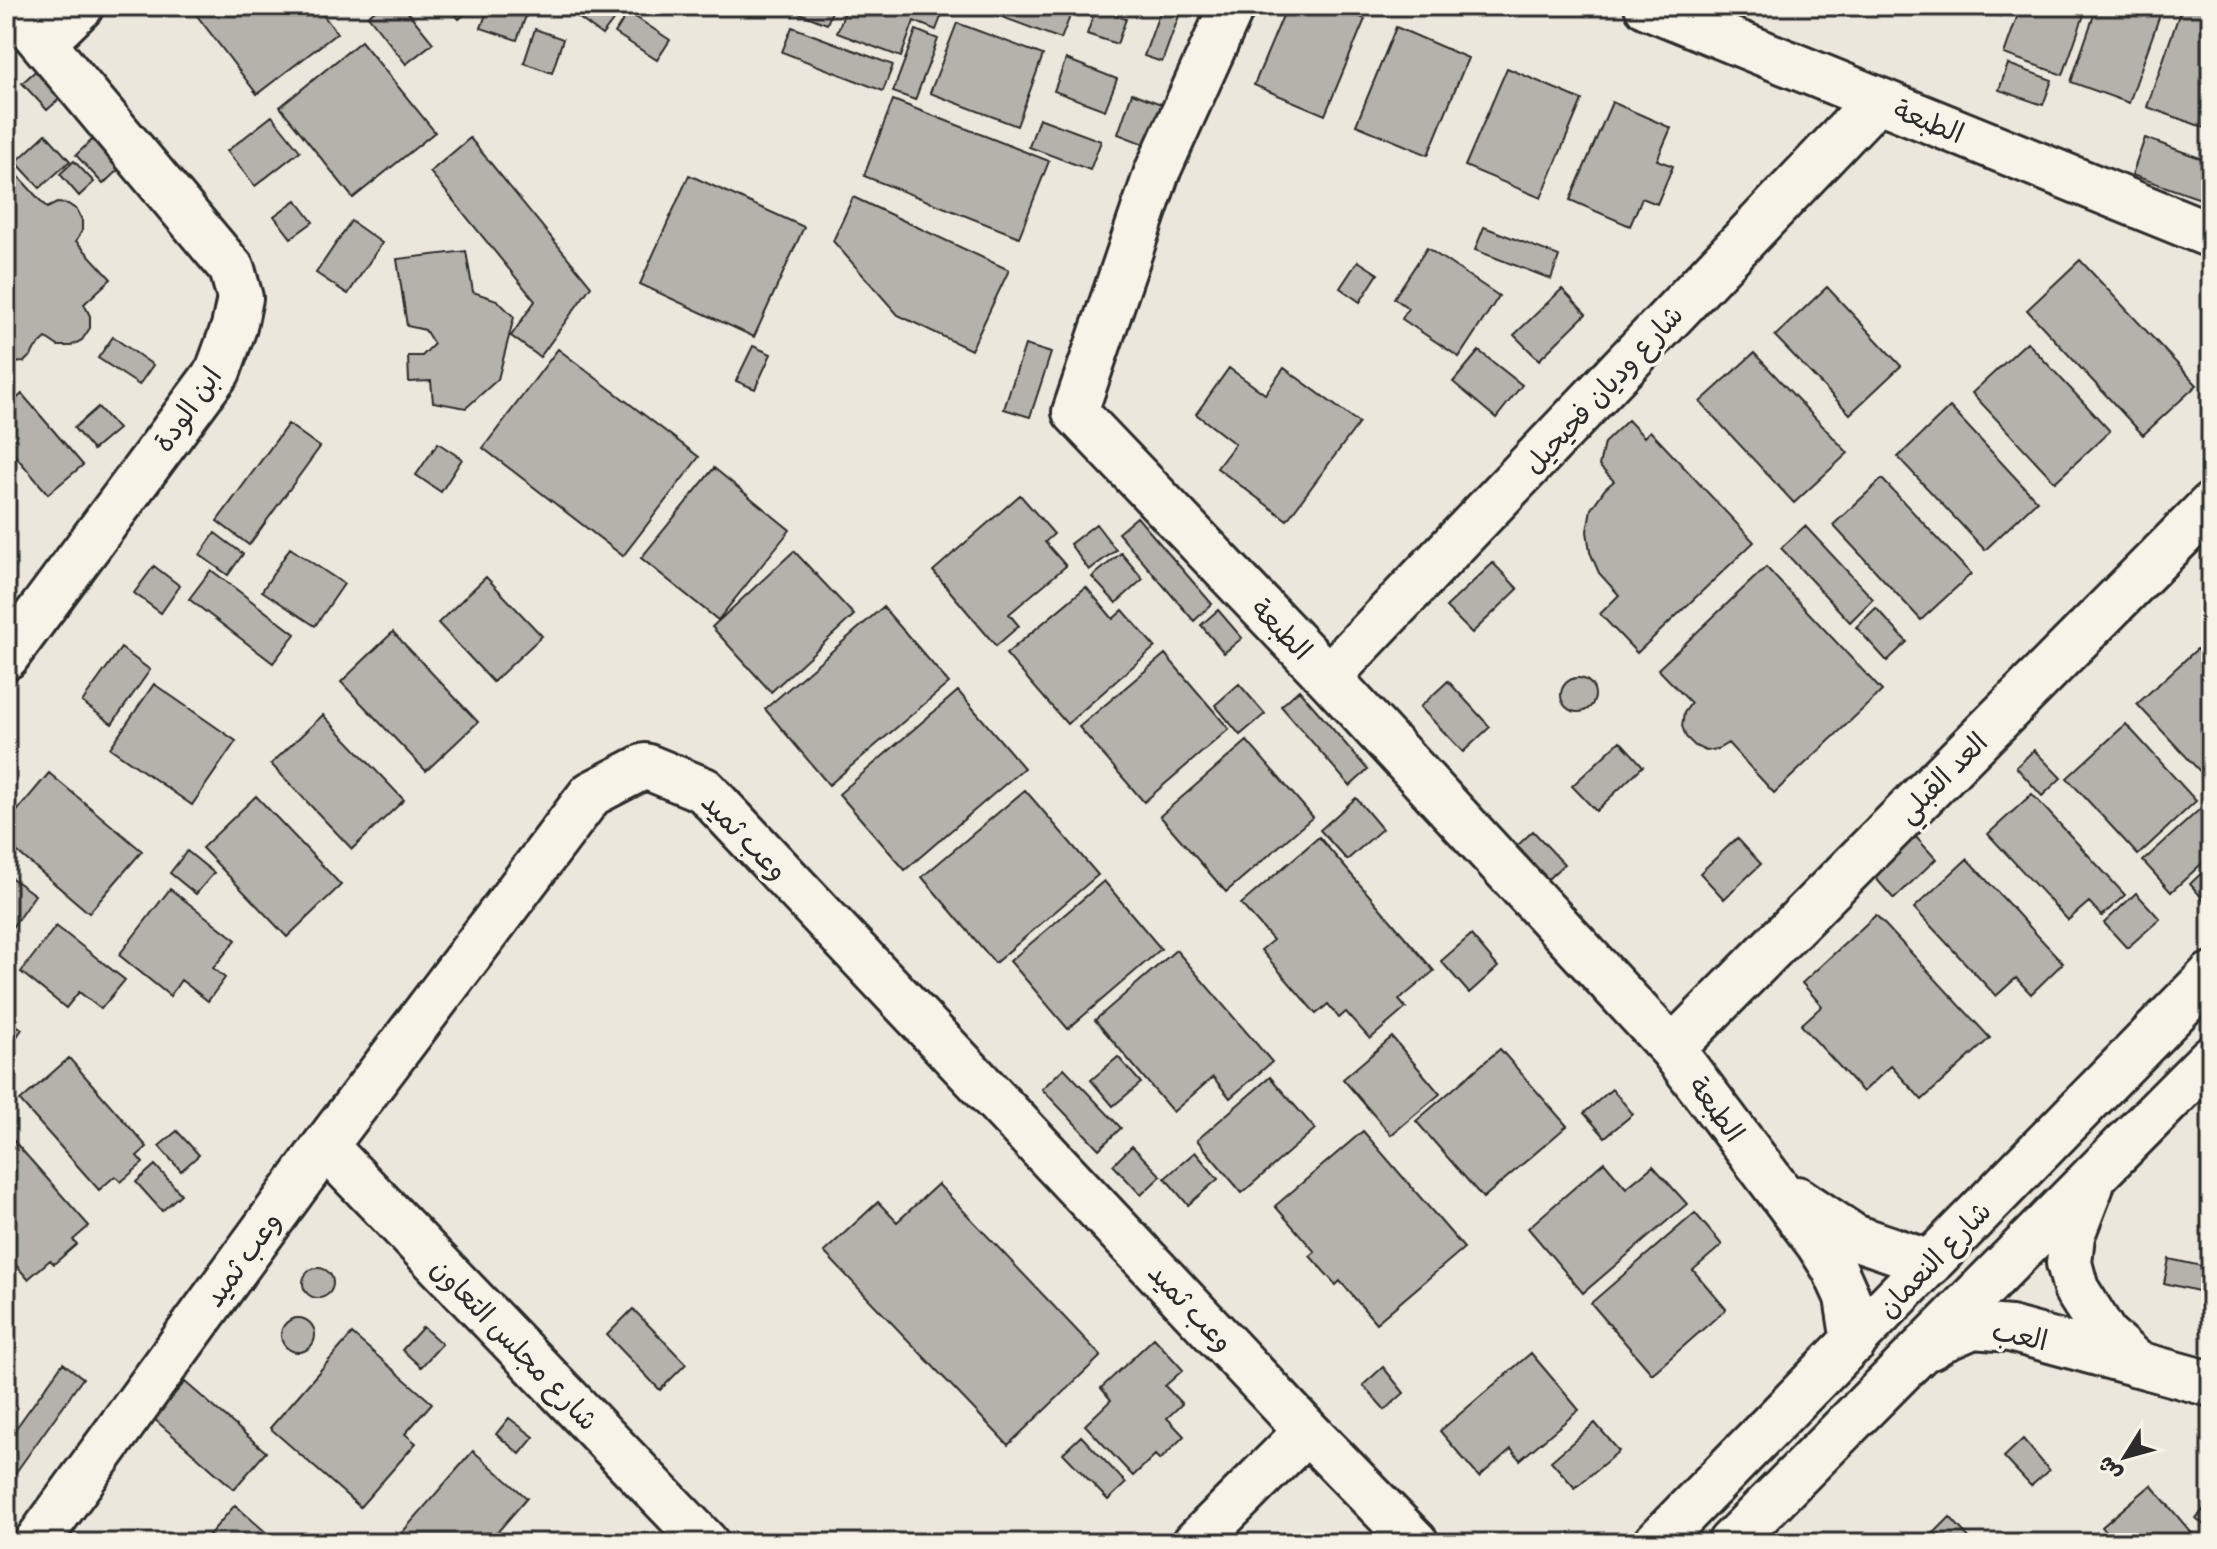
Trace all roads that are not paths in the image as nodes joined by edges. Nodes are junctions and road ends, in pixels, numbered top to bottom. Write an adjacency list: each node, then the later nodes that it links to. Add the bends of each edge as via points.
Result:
1 (12, 6): 5 (street, ابن الودة)
2 (81, 6): 5 (street)
3 (1232, 6): 10 (street, الطبعة, via 1157,172 1075,412)
4 (1647, 6): 6 (street, الطبعة)
5 (43, 43): 9 (street, ابن الودة, via 232,269 240,298 218,371)
6 (1877, 100): 7 (street, الطبعة); 10 (street, شارع وديان فحيحيل)
7 (2211, 235)
8 (2211, 505): 12 (street, العد القبلي)
9 (6, 657)
10 (1328, 677): 12 (street, الطبعة)
11 (2211, 975): 17 (street, شارع النعمان)
12 (1672, 1049): 16 (street, الطبعة)
13 (2211, 1058): 15 (street, شارع النعمان)
14 (325, 1146): 22 (street, وعب ثميد, via 591,794 645,766 704,790); 23 (street, وعب ثميد); 24 (street, شارع مجلس التعاون)
15 (2094, 1177): 19 (street, شارع النعمان); 20 (street, العب, via 2072,1235 2069,1263 2076,1289 2105,1335)
16 (1769, 1179): 17 (street, الطبعة, via 1854,1237); 18 (street, الطبعة, via 1834,1268 1847,1297)
17 (1930, 1263): 18 (street, شارع النعمان)
18 (1854, 1342): 27 (street, شارع النعمان)
19 (1909, 1360): 20 (street, العب, via 1973,1326 2010,1329); 28 (street, شارع النعمان)
20 (2137, 1364): 21 (street, العب)
21 (2211, 1384)
22 (1307, 1431): 25 (street); 26 (street, وعب ثميد)
23 (36, 1543)
24 (706, 1543)
25 (1195, 1543)
26 (1416, 1543)
27 (1656, 1543)
28 (1730, 1543)

